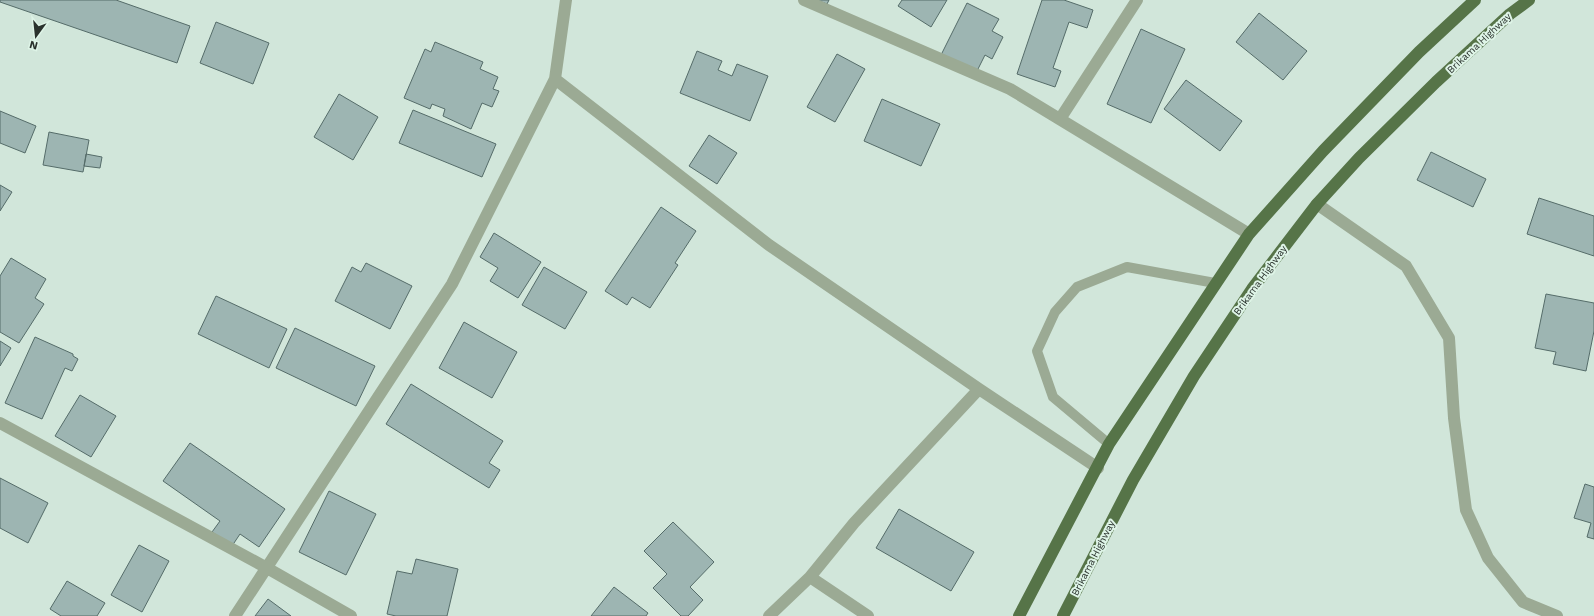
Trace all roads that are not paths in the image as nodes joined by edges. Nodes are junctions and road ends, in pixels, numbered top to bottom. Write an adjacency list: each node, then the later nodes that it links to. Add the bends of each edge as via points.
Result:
1 (566, 0): 6 (street)
2 (804, 0): 7 (street, via 1010,89)
3 (1137, 0): 7 (street)
4 (1475, 0): 9 (highway, via 1419,52 1334,140)
5 (1529, 0): 8 (highway, Brikama Highway, via 1510,14 1436,82 1359,158)
6 (555, 80): 11 (street, via 769,245); 15 (street, via 452,284)
7 (1060, 119): 9 (street)
8 (1317, 204): 22 (highway, Brikama Highway, via 1252,289 1194,376 1133,480); 23 (street, via 1406,266 1449,338 1454,418 1466,510 1488,558 1523,602)
9 (1249, 234): 10 (highway)
10 (1215, 283): 13 (highway); 13 (lane, via 1128,267 1077,287 1055,312 1037,351 1053,397)
11 (979, 389): 14 (street); 16 (street, via 854,524)
12 (0, 423): 15 (street)
13 (1109, 444): 14 (highway)
14 (1098, 468): 21 (highway)
15 (267, 568): 17 (street); 18 (street)
16 (810, 577): 19 (street); 20 (street)
17 (235, 616)
18 (351, 616)
19 (770, 616)
20 (868, 616)
21 (1019, 616)
22 (1063, 616)
23 (1557, 616)

